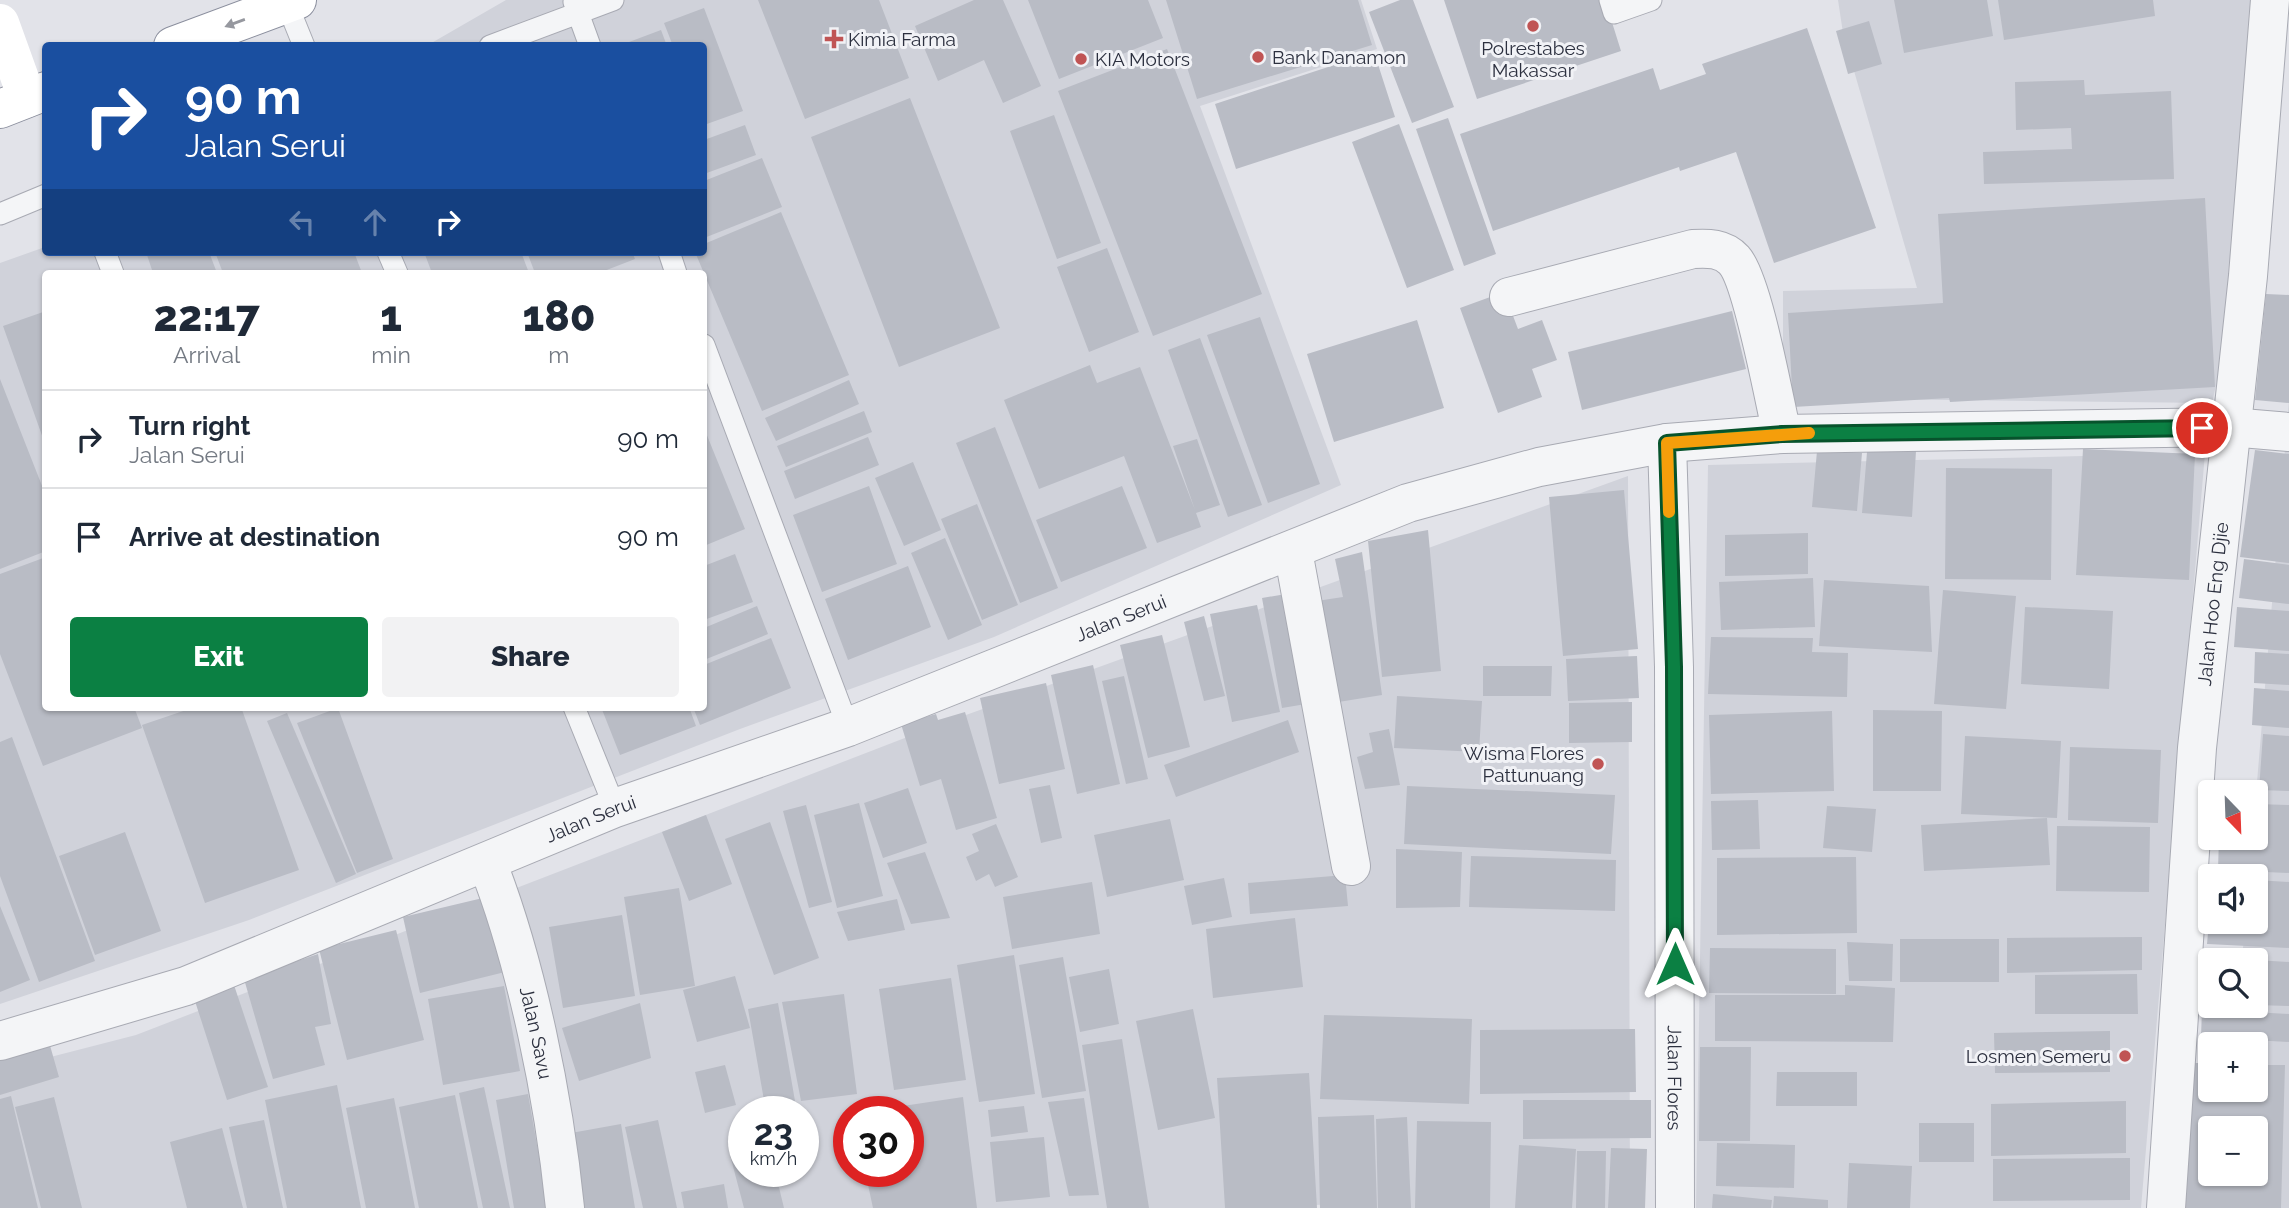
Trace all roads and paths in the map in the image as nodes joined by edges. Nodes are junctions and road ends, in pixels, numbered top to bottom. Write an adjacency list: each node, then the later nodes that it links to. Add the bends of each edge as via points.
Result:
1 (613, 0): 6 (lane)
2 (1609, 0): 3 (lane, via 1614,13)
3 (1651, 0)
4 (2270, 0): 17 (street, Jalan Hoo Eng Djie, via 2248,276)
5 (292, 2): 8 (main road, one-way to 8); 9 (lane)
6 (576, 6): 10 (lane); 11 (lane)
7 (0, 23): 12 (main road)
8 (184, 42)
9 (303, 42)
10 (499, 42)
11 (589, 42)
12 (24, 99)
13 (42, 197): 14 (lane)
14 (0, 214)
15 (1509, 297): 19 (street, via 1693,249 1712,248 1727,254 1745,280)
16 (707, 353): 23 (lane)
17 (2230, 428): 18 (street, Jalan Serui); 19 (street, Jalan Serui); 30 (street, Jalan Hoo Eng Djie, via 2197,748)
18 (2289, 432)
19 (1782, 434): 20 (street, Jalan Serui)
20 (1667, 443): 21 (street, Jalan Serui, via 1539,467 1408,503); 29 (street, Jalan Flores, via 1674,667)
21 (1293, 551): 23 (street, Jalan Serui); 26 (street)
22 (576, 711): 24 (lane)
23 (848, 727): 24 (street, Jalan Serui)
24 (615, 808): 25 (street, Jalan Serui)
25 (487, 862): 27 (street, Jalan Serui, via 186,986); 28 (street, Jalan Savu, via 544,1072)
26 (1351, 866)
27 (0, 1041)
28 (565, 1208)
29 (1675, 1208)
30 (2166, 1208)

